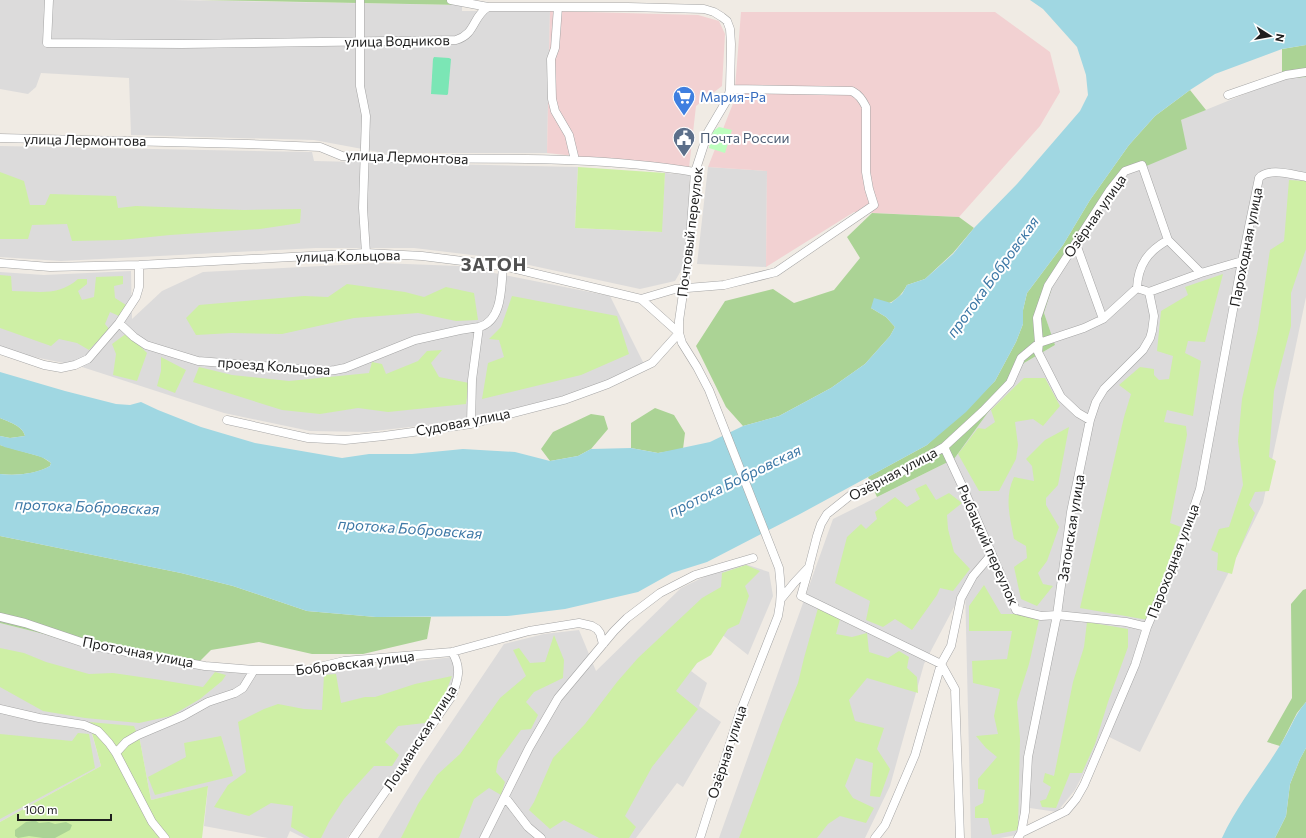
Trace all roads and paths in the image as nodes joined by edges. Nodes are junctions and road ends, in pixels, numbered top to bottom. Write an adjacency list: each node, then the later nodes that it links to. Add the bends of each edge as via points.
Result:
1 (49, 0): 6 (street, улица Водников, via 47,43 140,45)
2 (360, 0): 6 (street)
3 (451, 0): 4 (street)
4 (488, 7): 5 (street); 6 (street, улица Водников, via 478,15 469,33 456,40)
5 (558, 7): 8 (street, via 644,7 704,9 714,12 727,21 730,29); 12 (street, via 555,48 551,59 552,99 555,111 569,135)
6 (360, 42): 11 (street, via 360,86 366,116)
7 (1306, 72): 9 (street, via 1286,75)
8 (730, 89): 13 (street, Почтовый переулок, via 724,106 708,132); 23 (street, via 852,91 862,98 866,107 866,172 874,206 776,272 724,285)
9 (1228, 95)
10 (0, 138): 11 (street, улица Лермонтова, via 320,147 342,156)
11 (365, 158): 12 (street, улица Лермонтова); 17 (street, via 363,208)
12 (575, 160): 13 (street, улица Лермонтова)
13 (695, 172): 23 (street, Почтовый переулок)
14 (1306, 177): 18 (street, Пароходная улица, via 1269,172 1262,174 1259,178)
15 (1168, 240): 16 (street, Озёрная улица, via 1142,165 1125,171); 22 (street); 24 (street, via 1158,246 1144,261 1138,275)
16 (1076, 244): 27 (street); 31 (street, Озёрная улица, via 1048,286 1037,318)
17 (366, 253): 20 (street, улица Кольцова); 21 (street, улица Кольцова, via 422,256)
18 (1242, 261): 22 (street); 43 (street, Пароходная улица, via 1200,489 1180,550)
19 (0, 263): 20 (street, улица Кольцова, via 50,267)
20 (139, 265): 28 (street, via 139,287 136,297)
21 (503, 266): 26 (street, улица Кольцова); 29 (street, проезд Кольцова, via 500,299 496,311 492,320)
22 (1201, 273): 25 (street)
23 (684, 288): 26 (street); 30 (street, Почтовый переулок)
24 (1137, 288): 25 (street); 27 (street, Озёрная улица)
25 (1149, 292): 34 (street, Затонская улица, via 1154,316 1150,338 1142,350 1104,389)
26 (641, 299): 30 (street, улица Кольцова)
27 (1103, 319): 31 (street, Озёрная улица)
28 (119, 323): 29 (street, проезд Кольцова, via 146,345 198,361 327,371 345,368 415,340); 32 (street, via 88,359 61,368)
29 (479, 327): 35 (street, via 472,380)
30 (679, 333): 35 (street, Судовая улица, via 652,363 608,384 564,400); 40 (street, Озёрная улица, via 708,390 779,568)
31 (1039, 343): 34 (street, Озёрная улица, via 1038,352 1061,397); 36 (street, Озёрная улица, via 1021,358 1010,383)
32 (0, 350)
33 (227, 420): 35 (street, Судовая улица, via 308,438 345,440)
34 (1090, 420): 41 (street, Затонская улица, via 1072,512)
35 (470, 424)
36 (944, 447): 37 (street, Рыбацкий переулок); 39 (street, Озёрная улица, via 905,470 852,494 827,514 817,536)
37 (991, 555): 41 (street, Рыбацкий переулок, via 1016,610 1041,616); 46 (street, via 973,576 961,598 951,646)
38 (754, 558): 44 (street, via 695,575 660,593 627,618)
39 (810, 567): 40 (street, Озёрная улица); 46 (street, via 801,596)
40 (781, 599): 56 (street, Озёрная улица, via 778,616 739,715)
41 (1057, 615): 43 (street, Рыбацкий переулок, via 1126,622); 51 (street, Затонская улица, via 1028,757 1025,812)
42 (0, 617): 47 (street, Проточная улица, via 93,646 204,666)
43 (1147, 627): 51 (street, Пароходная улица, via 1135,665 1076,799 1066,811)
44 (603, 644): 45 (street, via 597,629 579,623 529,631); 50 (street, via 558,698)
45 (452, 652): 47 (street, Бобровская улица, via 344,661 308,670); 53 (street, Лоцманская улица, via 456,659 458,681 452,696)
46 (941, 664): 57 (street, via 916,755 885,825); 58 (street, via 955,689)
47 (254, 670): 49 (street, via 243,688 145,732 126,742)
48 (0, 709): 49 (street, via 98,730)
49 (116, 753): 52 (street, via 152,822)
50 (505, 797): 54 (street); 55 (street, via 528,827)
51 (1020, 835)
52 (165, 838)
53 (353, 838)
54 (484, 838)
55 (541, 838)
56 (700, 838)
57 (875, 838)
58 (960, 838)

